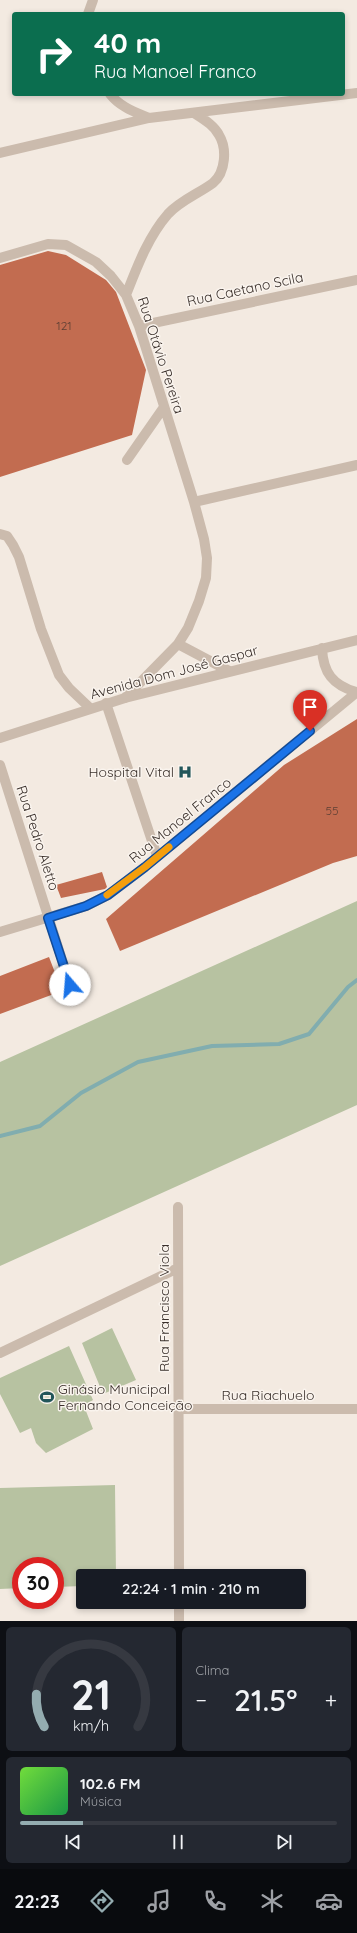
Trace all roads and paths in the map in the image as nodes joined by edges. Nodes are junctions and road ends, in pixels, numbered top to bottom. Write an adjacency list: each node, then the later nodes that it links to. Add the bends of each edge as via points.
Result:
1 (93, 0): 2 (street)
2 (89, 12)
3 (357, 92): 4 (street)
4 (345, 93)
5 (111, 96): 8 (street, via 130,110)
6 (324, 96): 7 (street)
7 (194, 112): 8 (street); 12 (street, Rua Otávio Pereira, via 219,134 224,147 221,171 214,182 184,200 164,219)
8 (150, 118): 9 (street)
9 (0, 153)
10 (0, 258): 12 (street, via 48,244 66,245 96,262)
11 (357, 280): 13 (street, Rua Caetano Scila)
12 (126, 295): 13 (street, Rua Otávio Pereira)
13 (139, 326): 14 (street, Rua Otávio Pereira)
14 (164, 407): 15 (street); 17 (street, Rua Otávio Pereira)
15 (126, 460)
16 (357, 466): 17 (street)
17 (194, 502): 20 (street, Rua Otávio Pereira, via 204,539 207,558 206,578 188,628)
18 (3, 535): 26 (street, via 14,545 19,557 41,629 59,674 69,688)
19 (357, 640): 21 (street, Avenida Dom José Gaspar)
20 (178, 644): 22 (street); 24 (street, Rua Otávio Pereira)
21 (322, 648): 22 (street, Avenida Dom José Gaspar); 23 (street, via 324,665 332,678 341,687)
22 (229, 671): 24 (street, Avenida Dom José Gaspar)
23 (357, 692): 29 (street, Rua Manoel Franco)
24 (125, 698): 25 (street, Avenida Dom José Gaspar)
25 (106, 703): 26 (street, Avenida Dom José Gaspar); 29 (street)
26 (90, 708): 27 (street, Avenida Dom José Gaspar)
27 (0, 738)
28 (0, 765): 30 (street, Rua Pedro Aletto)
29 (157, 856): 30 (street, Rua Manoel Franco, via 108,895 86,906)
30 (48, 918): 31 (street, Rua Manoel Franco); 32 (street, Rua Pedro Aletto)
31 (0, 932)
32 (70, 985)
33 (178, 1207): 34 (street, Rua Francisco Viola)
34 (178, 1268): 35 (street); 37 (street, Rua Francisco Viola)
35 (0, 1353)
36 (357, 1409): 37 (street, Rua Riachuelo)
37 (179, 1410): 38 (street, Rua Francisco Viola)
38 (179, 1569)
39 (179, 1609): 40 (street)
40 (179, 1621)

